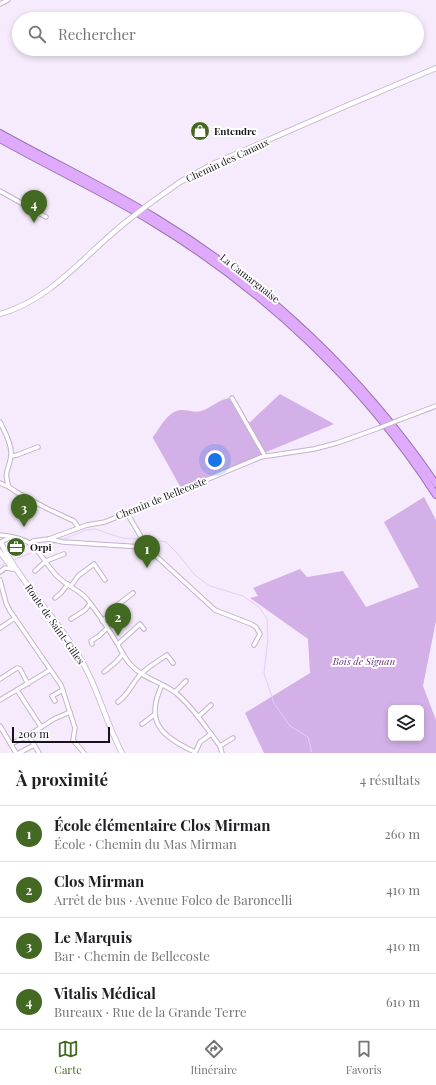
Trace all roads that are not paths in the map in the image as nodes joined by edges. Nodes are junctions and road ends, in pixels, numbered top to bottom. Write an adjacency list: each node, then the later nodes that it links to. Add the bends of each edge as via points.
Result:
1 (8, 0): 2 (street)
2 (0, 4)
3 (436, 68): 8 (main road, Chemin des Canaux, bridge, via 213,164 180,182 98,245 43,295)
4 (0, 132): 16 (highway, La Camarguaise, via 156,218 218,259 262,293 307,332 354,380 398,432)
5 (0, 138): 18 (highway, La Camarguaise, via 153,222 244,285 299,333 343,377 394,435)
6 (0, 191): 7 (street)
7 (46, 217)
8 (0, 314)
9 (232, 398): 14 (street)
10 (436, 406): 14 (street, Chemin de Bellecoste, bridge, via 337,444)
11 (0, 422): 13 (street)
12 (38, 447): 13 (street)
13 (11, 456): 17 (street, via 6,472)
14 (264, 456): 19 (street, Chemin de Bellecoste)
15 (0, 483): 17 (street)
16 (436, 484)
17 (9, 487): 20 (street, via 74,521)
18 (435, 495)
19 (127, 513): 20 (street, Chemin de Bellecoste, via 98,524); 26 (street, via 140,535)
20 (78, 527): 23 (street, Chemin de Bellecoste)
21 (0, 535): 22 (street)
22 (14, 536): 24 (street); 25 (street)
23 (49, 539): 25 (street, Chemin de Bellecoste); 26 (street, via 56,542)
24 (0, 543): 81 (main road, Route de Saint-Gilles, via 78,654)
25 (31, 543): 29 (street)
26 (143, 547): 47 (street, via 215,610 256,627 260,634)
27 (0, 552): 30 (main road, Route de Saint-Gilles)
28 (64, 554): 29 (street)
29 (46, 561): 31 (street); 35 (street, via 56,575)
30 (13, 569): 32 (street, via 5,568); 80 (main road, Route de Saint-Gilles, via 81,663)
31 (35, 571)
32 (0, 572)
33 (0, 580): 39 (street, via 6,602)
34 (105, 580): 35 (street, via 94,564)
35 (69, 585): 37 (street); 38 (street)
36 (133, 593): 41 (street)
37 (55, 598)
38 (90, 604): 40 (street); 41 (street)
39 (15, 618): 42 (street); 50 (street)
40 (71, 619)
41 (102, 621): 43 (street)
42 (0, 628)
43 (107, 628): 45 (street, via 91,641); 46 (street)
44 (144, 629): 46 (street, via 140,624)
45 (92, 644)
46 (118, 644): 48 (street)
47 (254, 645)
48 (123, 654): 51 (street); 52 (street, via 130,666)
49 (173, 663): 52 (street, via 167,655)
50 (50, 670): 55 (street); 58 (street)
51 (104, 672)
52 (141, 674): 56 (street); 62 (street, via 127,695)
53 (0, 679): 55 (street, via 16,668 20,669)
54 (186, 681): 59 (street)
55 (28, 684): 57 (street)
56 (162, 685): 59 (street); 65 (street)
57 (17, 690): 60 (street); 69 (street)
58 (63, 690): 61 (street, via 52,696); 64 (street)
59 (175, 692): 66 (street)
60 (0, 700)
61 (55, 701)
62 (118, 702)
63 (211, 705): 66 (street)
64 (70, 712): 69 (street); 79 (street, via 76,728 73,740)
65 (154, 715): 67 (street); 82 (street, via 170,739)
66 (198, 717): 70 (street)
67 (142, 724)
68 (0, 726): 73 (street)
69 (41, 727): 71 (street)
70 (210, 734): 75 (street); 82 (street, via 200,742)
71 (29, 735): 73 (street); 74 (street)
72 (234, 738): 75 (street)
73 (11, 744): 76 (street)
74 (34, 745): 77 (street); 78 (street)
75 (220, 746): 83 (street)
76 (16, 753)
77 (19, 753)
78 (39, 753)
79 (84, 753)
80 (118, 753)
81 (122, 753)
82 (195, 753)
83 (222, 753)

